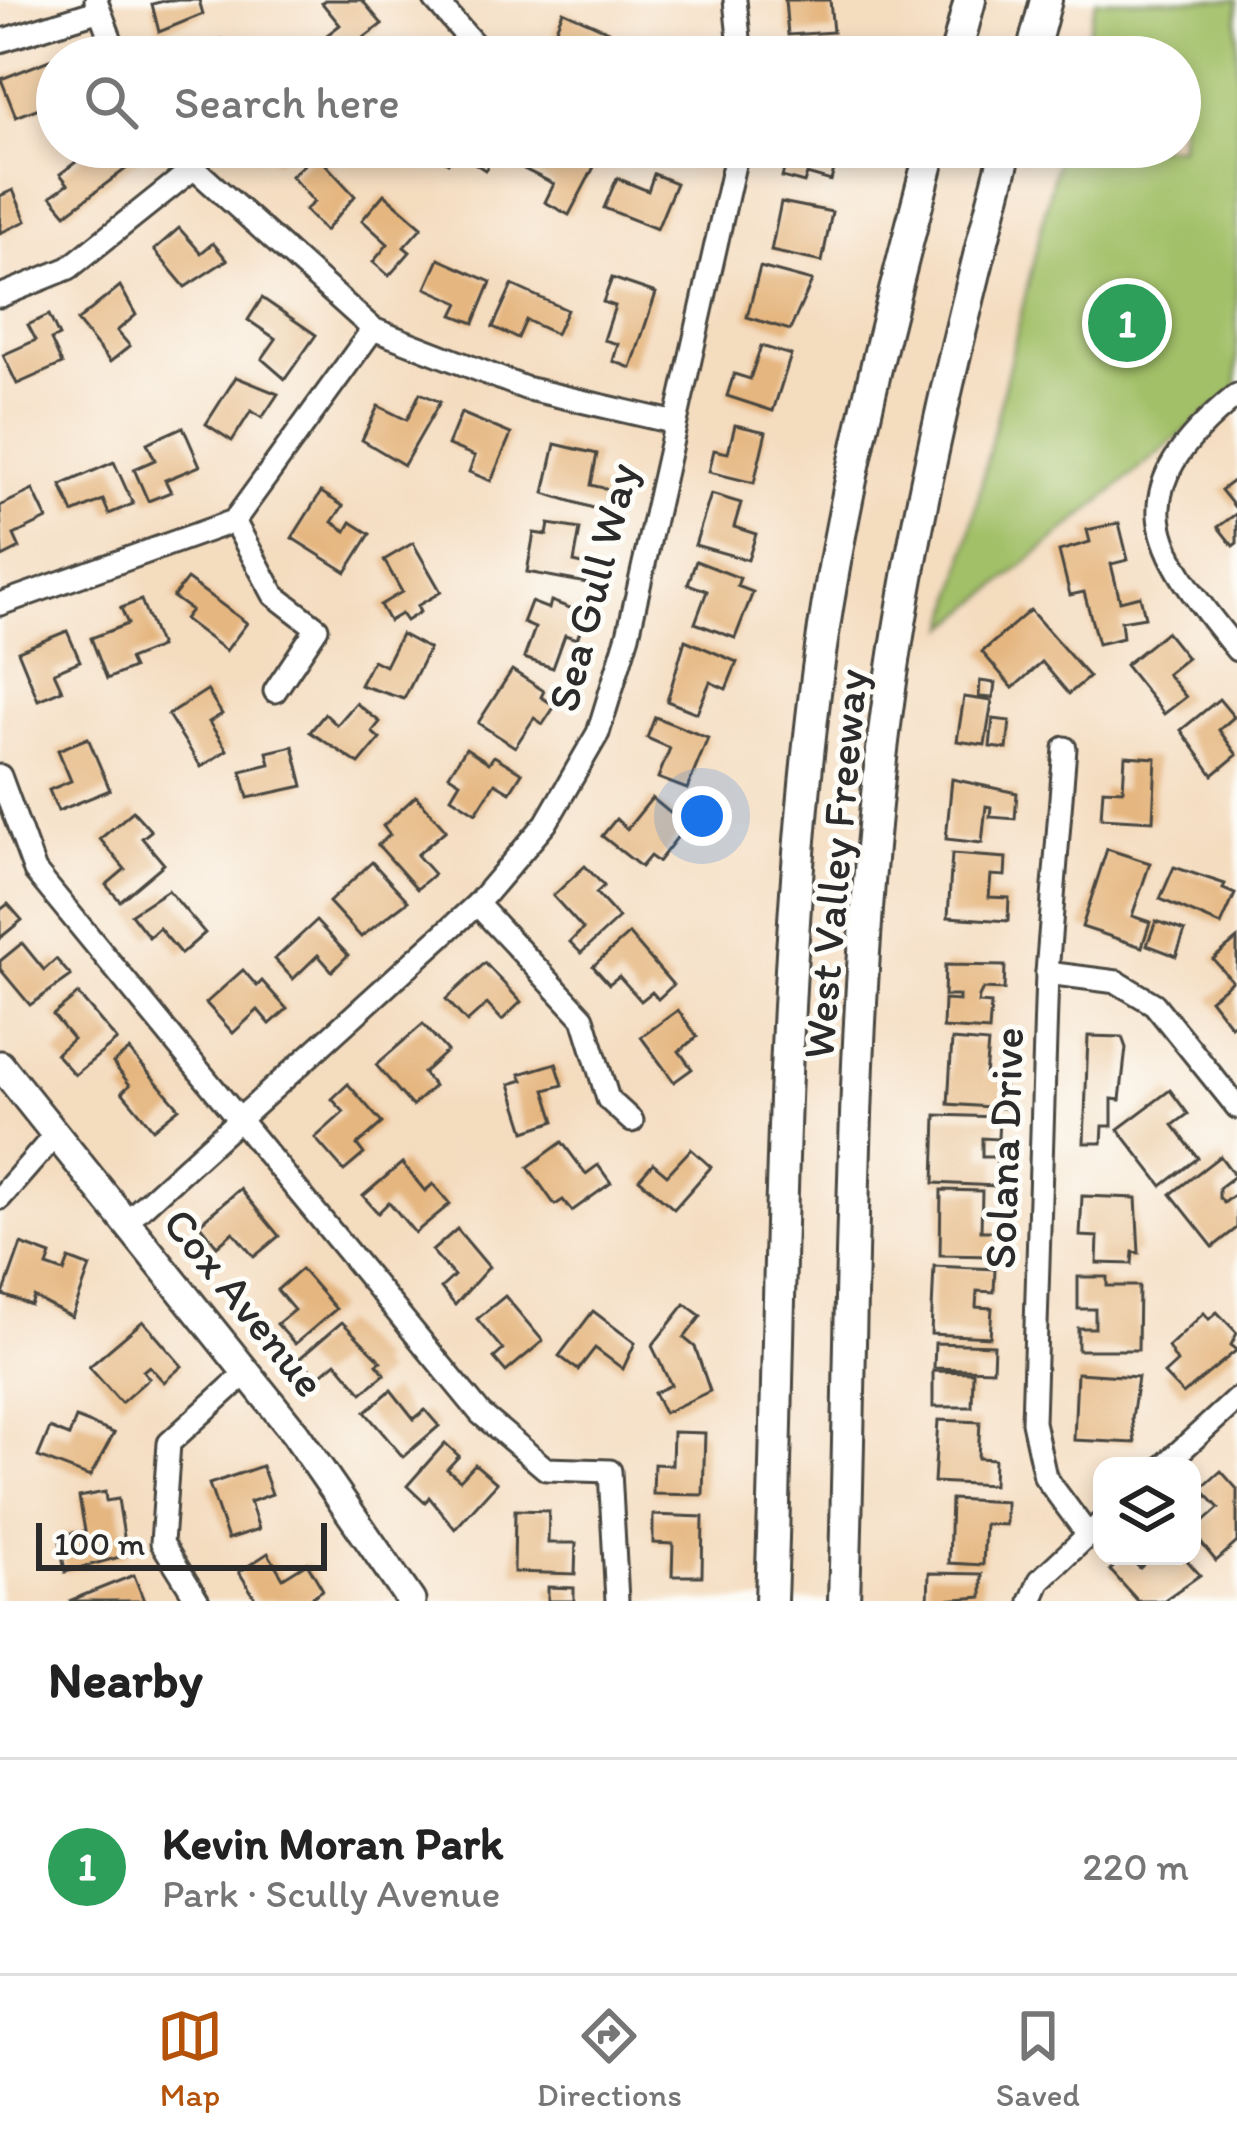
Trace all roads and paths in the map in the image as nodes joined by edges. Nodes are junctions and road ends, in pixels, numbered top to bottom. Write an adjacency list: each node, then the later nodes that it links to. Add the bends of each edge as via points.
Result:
1 (435, 0): 7 (street)
2 (735, 0): 8 (street)
3 (970, 0): 9 (highway)
4 (1046, 0): 10 (highway)
5 (96, 5): 6 (street); 11 (street)
6 (109, 36)
7 (467, 36)
8 (739, 36)
9 (961, 36)
10 (1036, 36)
11 (0, 41)
12 (194, 168): 16 (street, via 69,268); 17 (street)
13 (733, 168): 19 (street, Sea Gull Way)
14 (927, 168): 43 (highway, West Valley Freeway, via 843,513 810,739 793,964)
15 (1002, 168): 44 (highway, West Valley Freeway, via 926,476 881,753 865,973)
16 (0, 296)
17 (373, 329): 19 (street, via 525,388); 20 (street)
18 (1237, 395): 22 (street, via 1174,454 1158,525 1167,556)
19 (672, 422): 26 (street, Sea Gull Way, via 628,635 598,733 546,823)
20 (234, 521): 21 (street); 23 (street, via 274,595 317,628)
21 (0, 604)
22 (1237, 650)
23 (275, 692)
24 (1065, 748): 27 (street, Solana Drive)
25 (0, 776): 30 (street, via 35,871)
26 (477, 904): 30 (street, Sea Gull Way); 31 (street, via 583,1018 608,1099)
27 (1047, 973): 29 (street, via 1117,982 1154,1004); 38 (street, Solana Drive, via 1033,1422 1045,1478)
28 (0, 1065): 32 (main road, Cox Avenue)
29 (1237, 1107)
30 (241, 1119): 34 (street, Sea Gull Way); 42 (street, via 482,1414 546,1469 610,1471)
31 (632, 1121)
32 (56, 1133): 33 (street); 34 (main road, Cox Avenue)
33 (0, 1198)
34 (127, 1221): 35 (main road, Cox Avenue)
35 (248, 1372): 40 (street, via 169,1443 162,1543); 41 (main road, Cox Avenue)
36 (1237, 1399): 37 (street)
37 (1174, 1457)
38 (1093, 1526)
39 (1093, 1530): 45 (street, via 1040,1580)
40 (198, 1601)
41 (411, 1601)
42 (617, 1601)
43 (771, 1601)
44 (844, 1601)
45 (1031, 1601)

